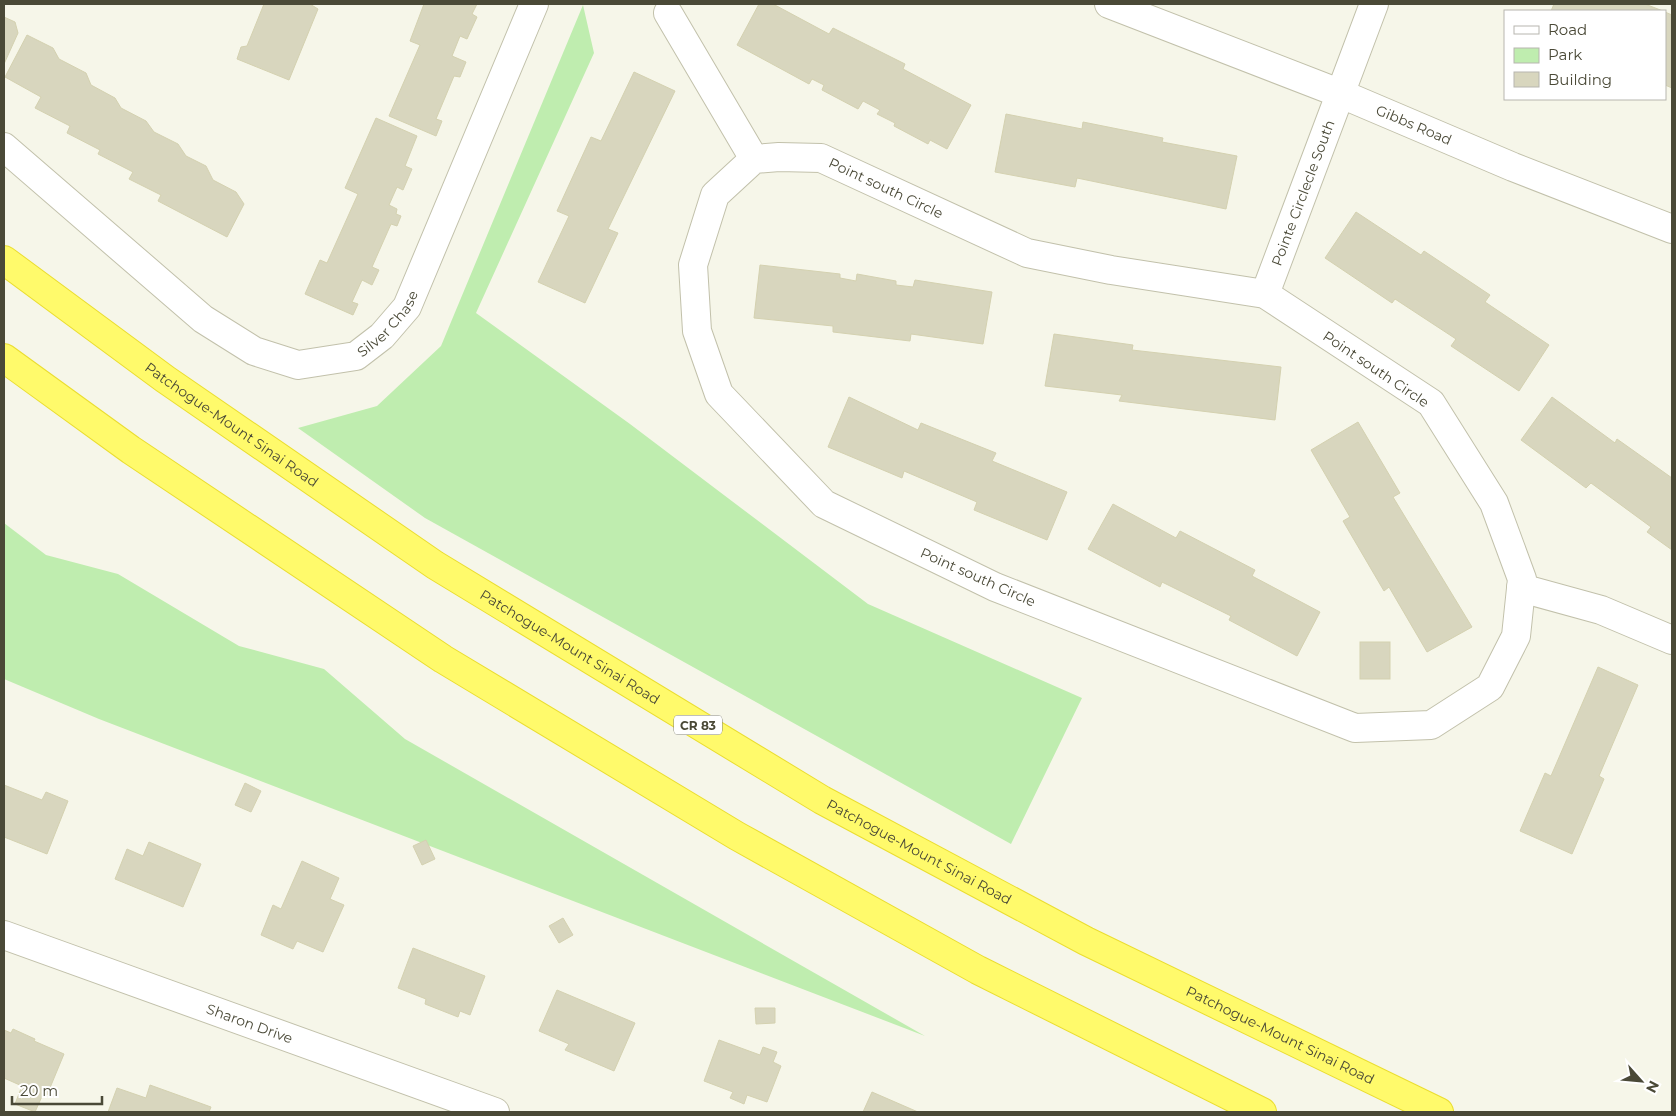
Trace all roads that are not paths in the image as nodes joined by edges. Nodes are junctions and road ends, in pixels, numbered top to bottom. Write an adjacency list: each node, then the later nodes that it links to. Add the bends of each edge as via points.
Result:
1 (534, 4): 7 (street, Silver Chase, via 407,307 382,336 356,356 298,365 254,350 203,319)
2 (1109, 4): 4 (street, Gibbs Road)
3 (1374, 4): 6 (street, Pointe Circlecle South)
4 (1156, 12): 6 (street, Gibbs Road)
5 (668, 13): 8 (street)
6 (1340, 93): 9 (street, Gibbs Road, via 1513,167); 11 (street, Pointe Circlecle South)
7 (4, 147)
8 (754, 159): 11 (street, Point south Circle, via 821,158 1027,253); 13 (street, Point south Circle, via 715,196 693,265 697,331 719,394 824,504 995,588 1355,728 1431,725 1490,687 1516,636)
9 (1672, 229)
10 (4, 260): 18 (highway, Patchogue-Mount Sinai Road / CR 83, via 165,378 435,565 822,800 1086,941)
11 (1265, 294): 13 (street, Point south Circle, via 1431,403 1494,503 1522,579)
12 (4, 358): 17 (highway, via 140,456 443,659 737,836 978,970)
13 (1521, 588): 14 (street, via 1601,610)
14 (1672, 640)
15 (4, 935): 16 (street, Sharon Drive)
16 (494, 1112)
17 (1262, 1112)
18 (1439, 1112)

